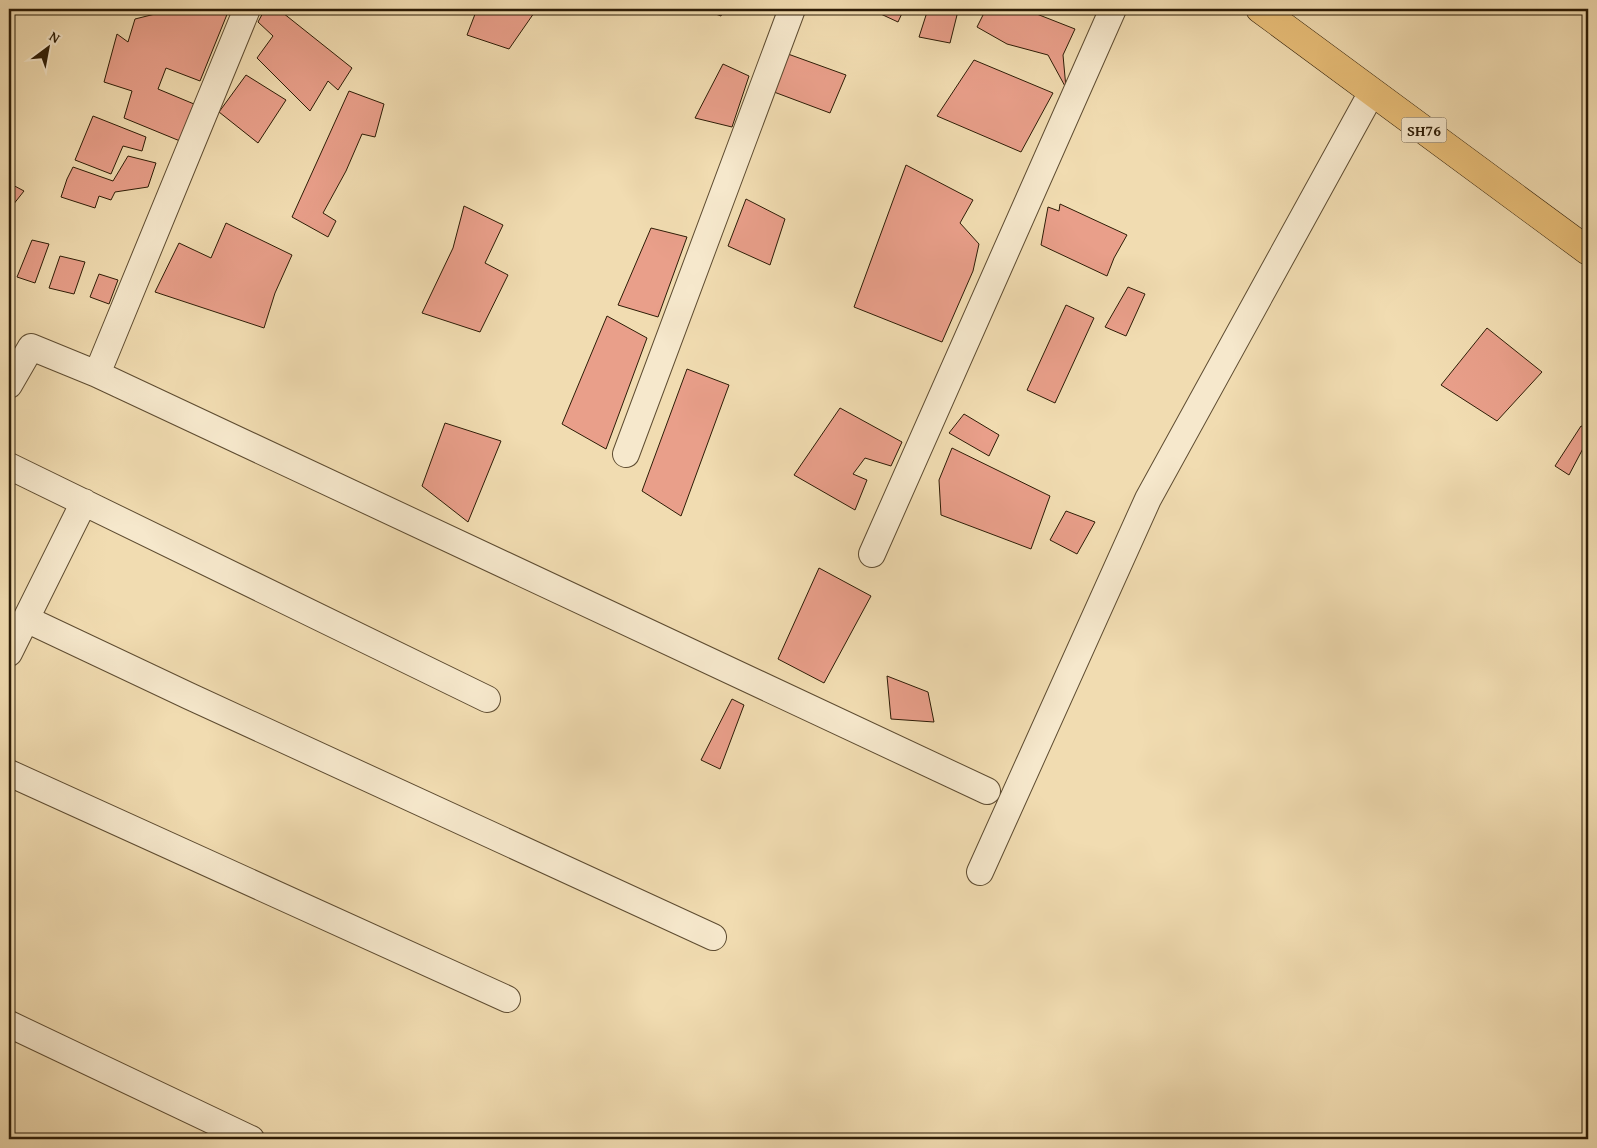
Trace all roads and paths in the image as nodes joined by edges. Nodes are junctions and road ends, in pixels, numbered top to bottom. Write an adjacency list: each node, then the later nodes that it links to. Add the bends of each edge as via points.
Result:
1 (247, 9): 7 (street)
2 (792, 9): 9 (street)
3 (1113, 9): 12 (street)
4 (1260, 9): 5 (main road, SH76)
5 (1372, 92): 6 (main road, SH76); 18 (street, via 1148,499)
6 (1588, 251)
7 (97, 374): 8 (street, via 32,347); 17 (street)
8 (9, 385)
9 (626, 454)
10 (9, 466): 11 (street)
11 (84, 502): 13 (street); 15 (street)
12 (872, 554)
13 (26, 619): 14 (street); 19 (street)
14 (9, 654)
15 (487, 699)
16 (9, 773): 20 (street)
17 (987, 791)
18 (980, 872)
19 (712, 937)
20 (507, 999)
21 (9, 1024): 22 (street)
22 (252, 1139)

